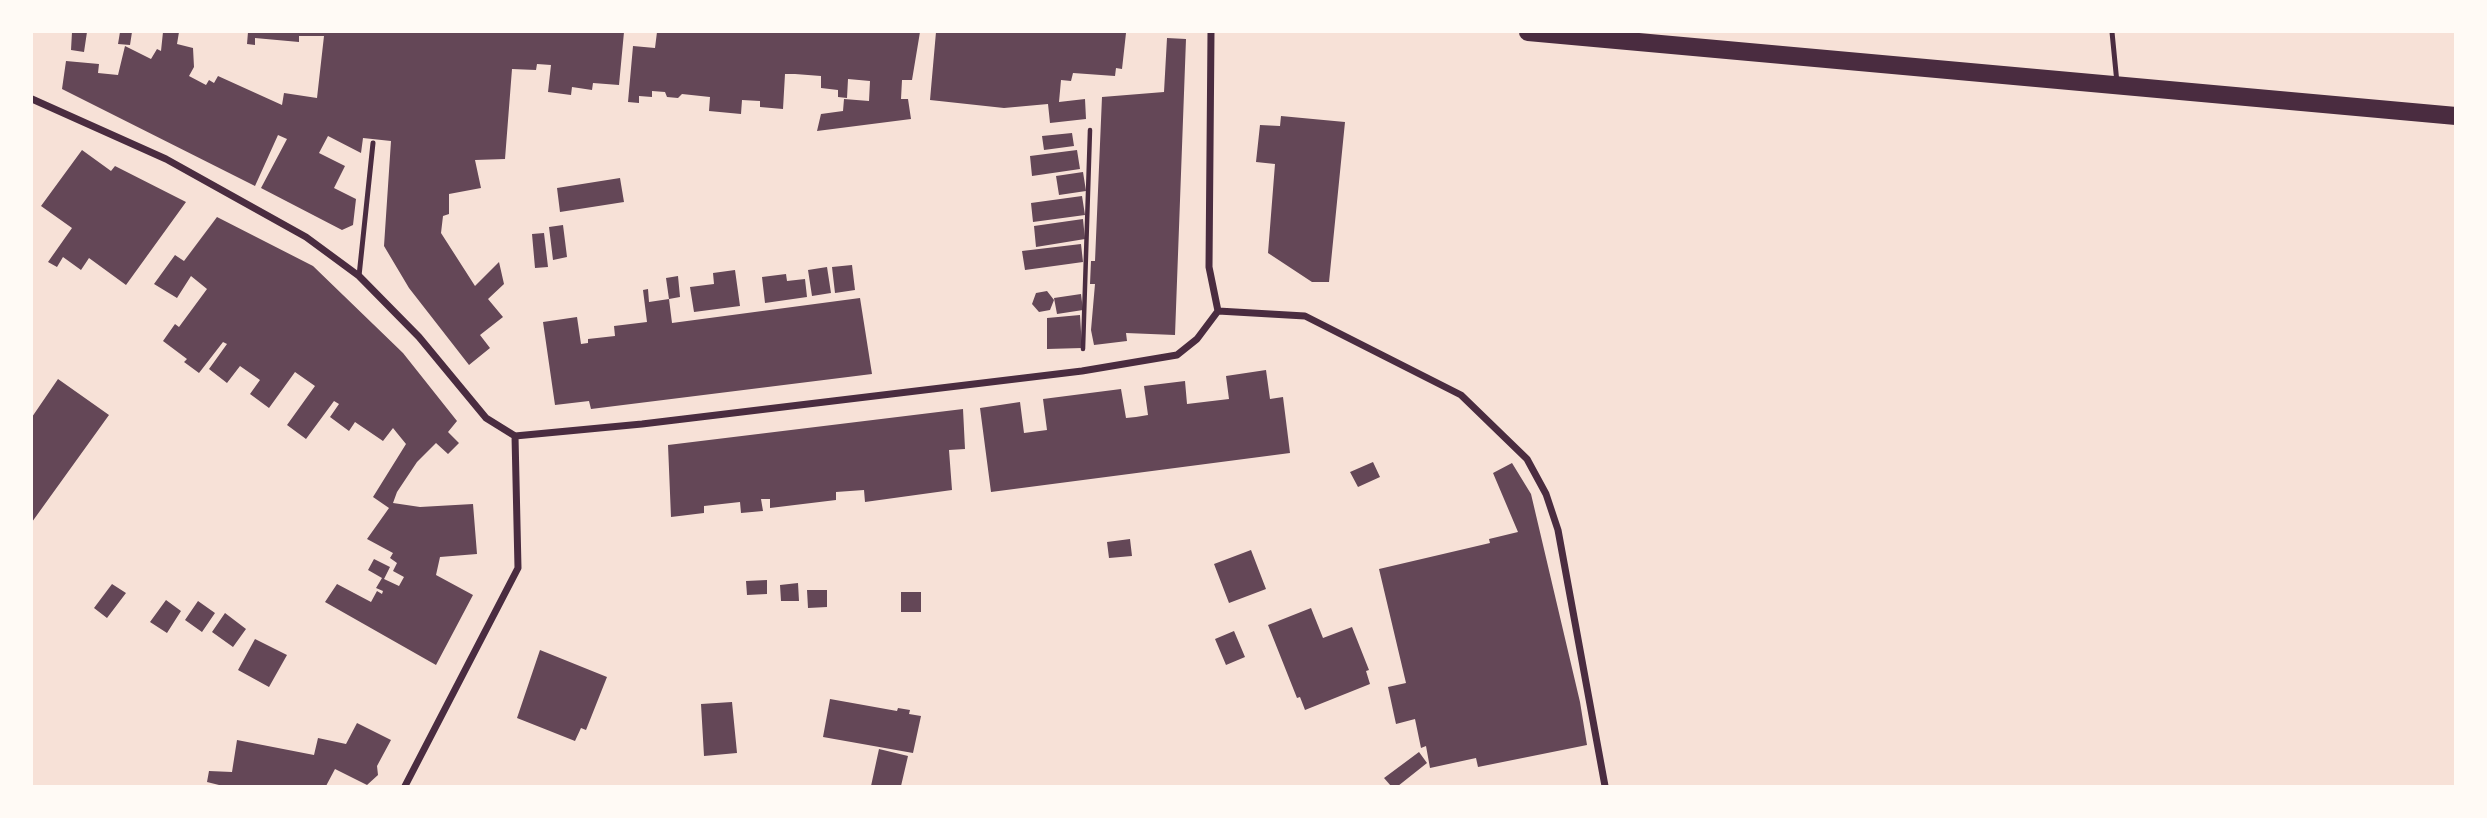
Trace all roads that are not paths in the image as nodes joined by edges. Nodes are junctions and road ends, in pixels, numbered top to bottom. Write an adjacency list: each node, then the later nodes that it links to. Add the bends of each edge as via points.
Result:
1 (1212, 32): 9 (street, via 1209,267)
2 (1528, 32): 4 (main road)
3 (2112, 32): 4 (lane)
4 (2118, 86): 6 (main road)
5 (32, 99): 8 (street, via 166,159 306,236)
6 (2455, 116)
7 (373, 143): 8 (lane)
8 (359, 276): 10 (street, via 419,337 486,418)
9 (1219, 311): 10 (street, via 1178,355 1083,371); 12 (street, via 1305,316 1461,395 1527,459 1558,530)
10 (515, 436): 11 (street, via 518,568)
11 (405, 786)
12 (1605, 786)

